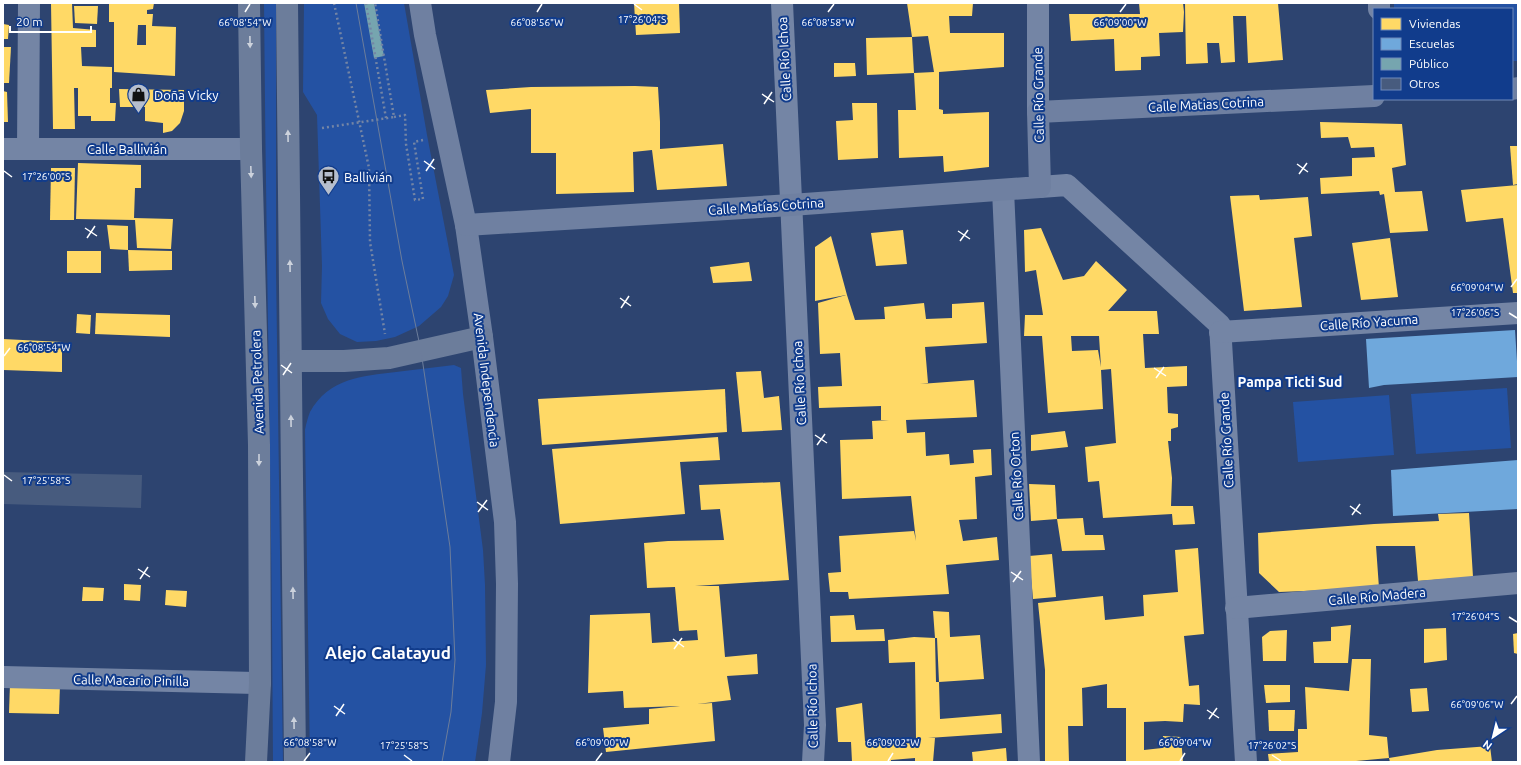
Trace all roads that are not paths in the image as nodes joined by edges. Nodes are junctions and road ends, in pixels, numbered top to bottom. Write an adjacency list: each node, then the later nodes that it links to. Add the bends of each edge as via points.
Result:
1 (29, 3): 9 (street)
2 (250, 3): 11 (highway, Avenida Petrolera, one-way to 11)
3 (287, 3): 20 (highway, one-way to 3)
4 (420, 3): 16 (street, Avenida Independencia)
5 (782, 3): 15 (street, Calle Río Ichoa)
6 (1038, 3): 8 (street, Calle Río Grande)
7 (1373, 96): 8 (street, Calle Matias Cotrina)
8 (1038, 112): 13 (street, Calle Río Grande)
9 (28, 148): 10 (street, Calle Ballivián); 11 (street, Calle Ballivián)
10 (3, 149)
11 (251, 149): 24 (highway, Avenida Petrolera, one-way to 24, via 259,445)
12 (1067, 185): 13 (street, Calle Matías Cotrina); 18 (street, Calle Río Grande, via 1220,325)
13 (1040, 187): 14 (street, Calle Matías Cotrina)
14 (1003, 190): 15 (street, Calle Matías Cotrina); 29 (street, Calle Río Orton)
15 (791, 205): 16 (street, Calle Matías Cotrina); 28 (street, Calle Río Ichoa, via 815,725)
16 (466, 225): 19 (street, Avenida Independencia)
17 (1518, 313): 18 (street, Calle Río Yacuma)
18 (1220, 332): 22 (street, Calle Río Grande)
19 (482, 337): 20 (highway, via 389,358); 27 (street, Avenida Independencia, via 505,522 506,702)
20 (291, 361): 26 (highway, one-way to 20)
21 (1518, 584): 22 (street, Calle Río Madera)
22 (1236, 608): 30 (street, Calle Río Grande)
23 (3, 677): 24 (street, Calle Macario Pinilla)
24 (260, 683): 25 (highway, Avenida Petrolera)
25 (256, 762)
26 (295, 762)
27 (499, 762)
28 (813, 762)
29 (1028, 762)
30 (1246, 762)

